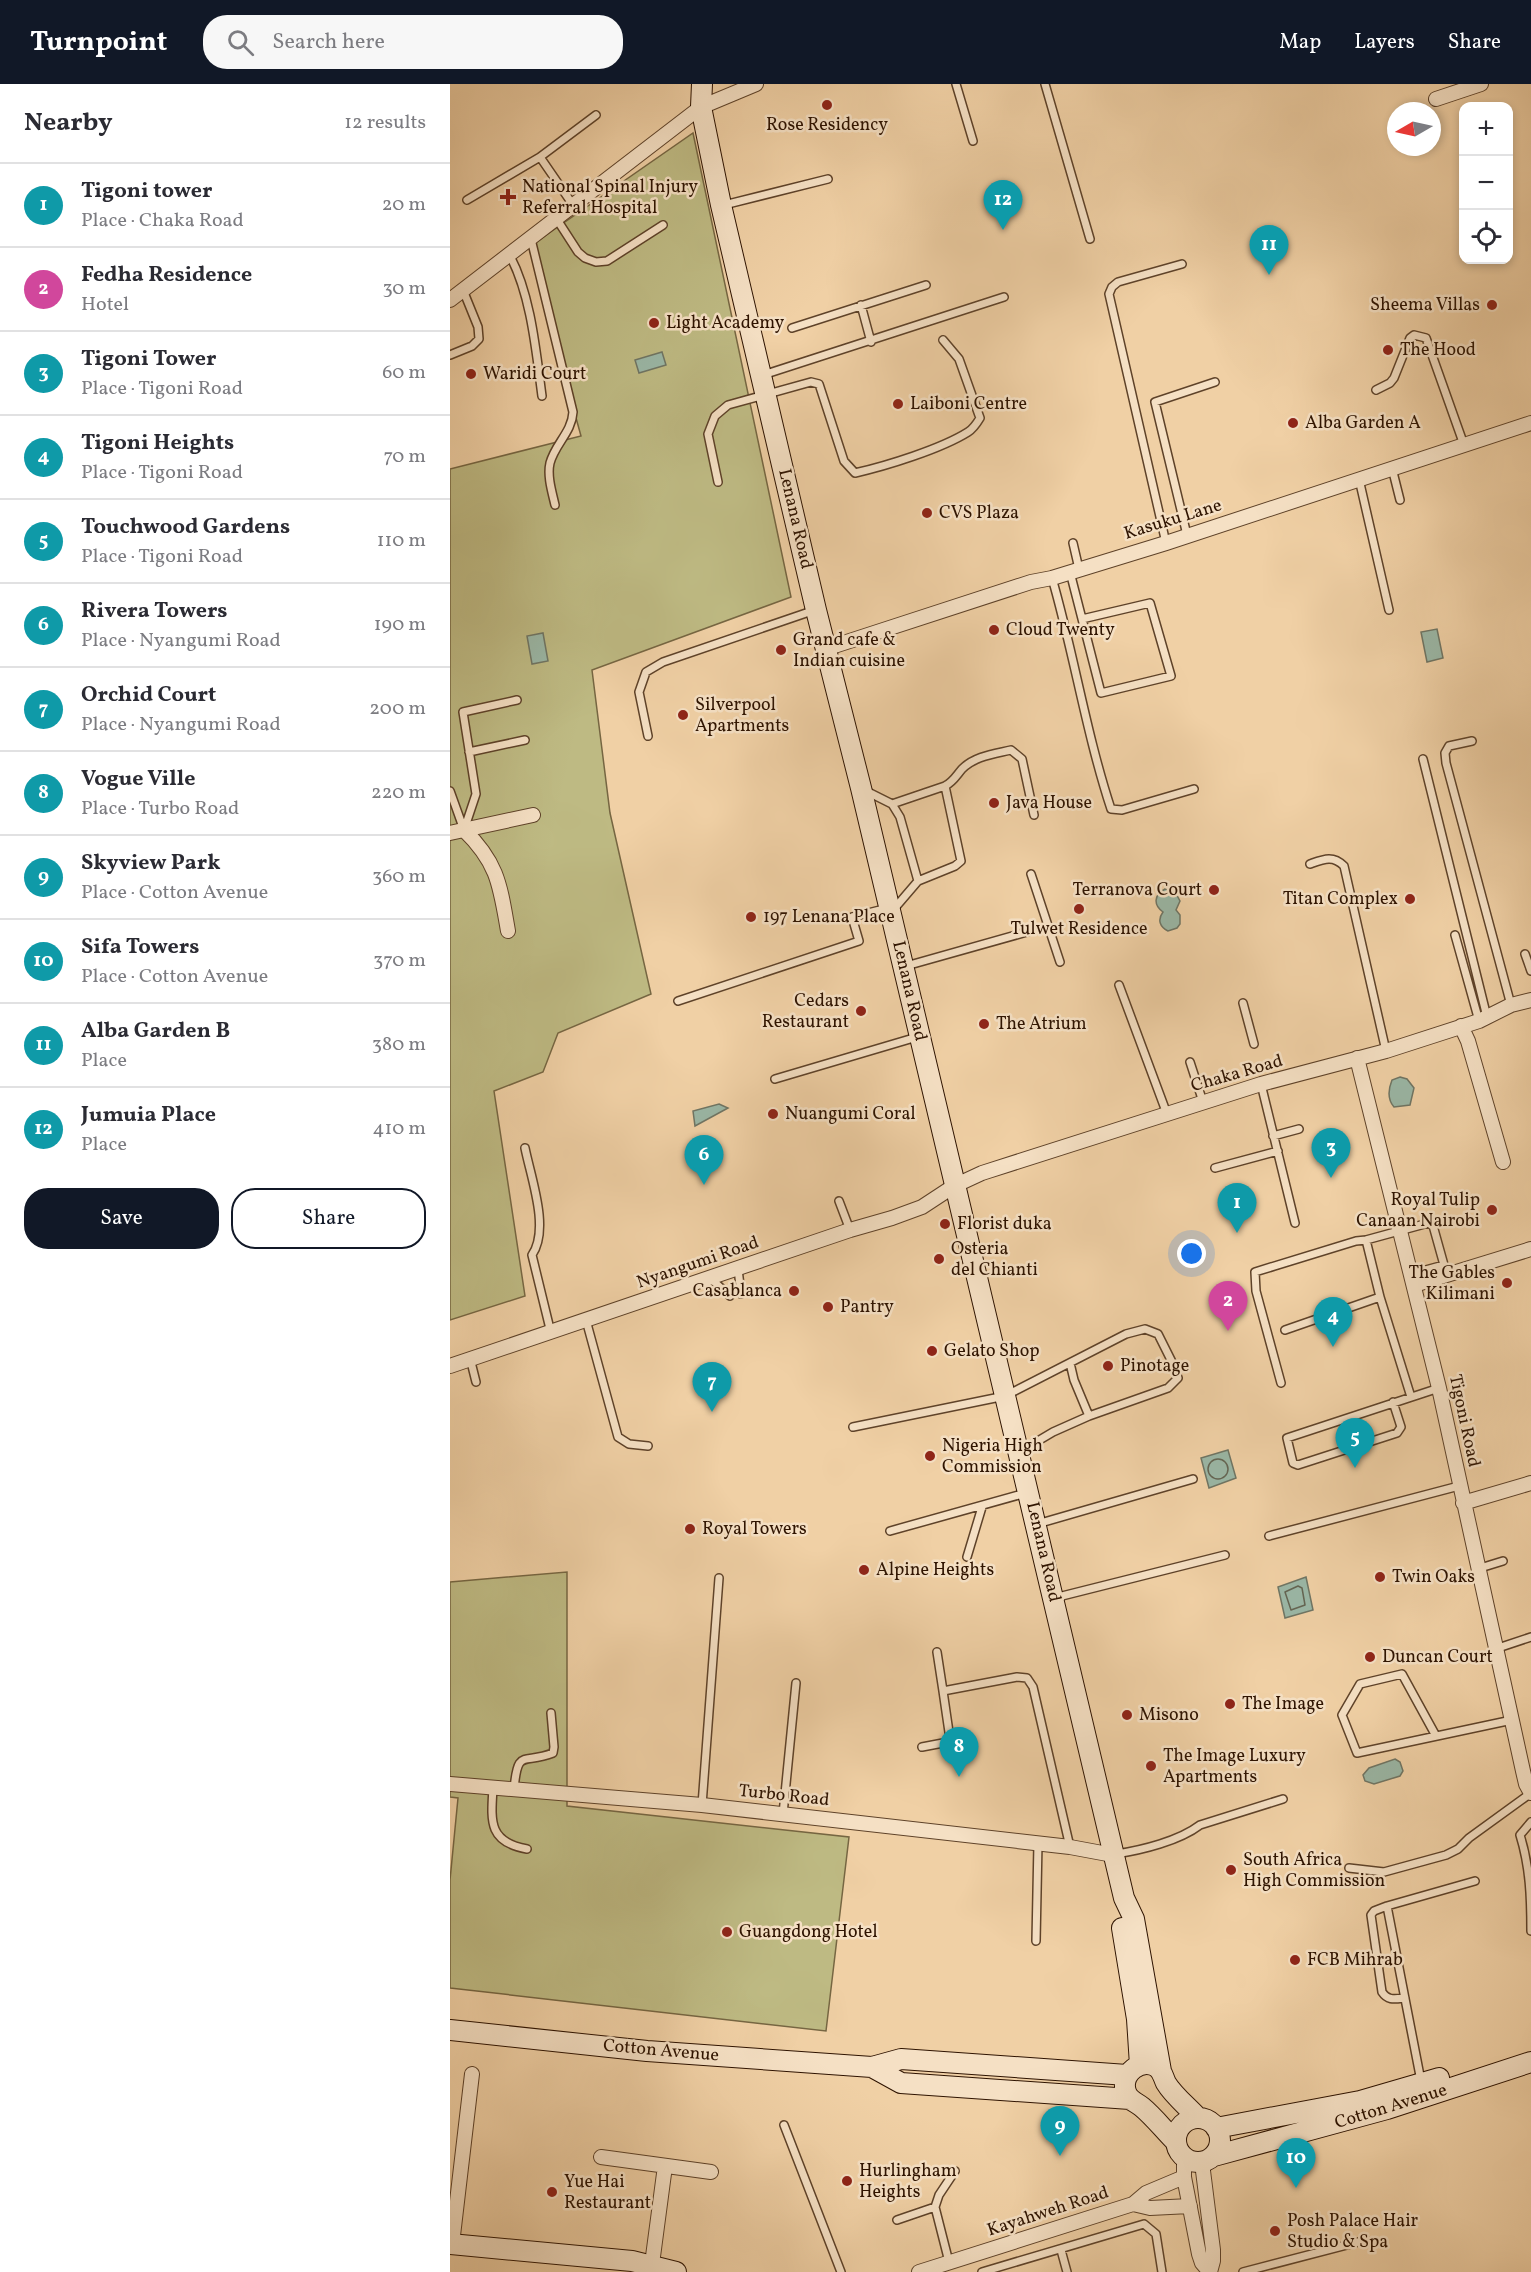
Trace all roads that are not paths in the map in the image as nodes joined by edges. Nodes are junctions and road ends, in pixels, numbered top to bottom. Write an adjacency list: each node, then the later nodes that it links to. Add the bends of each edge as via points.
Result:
1 (702, 84): 7 (street, Lenana Road)
2 (756, 84): 7 (street)
3 (956, 84): 9 (lane)
4 (1045, 84): 18 (lane)
5 (1481, 84): 6 (street)
6 (1436, 99)
7 (701, 107): 13 (street); 14 (street, Lenana Road)
8 (596, 115): 10 (lane)
9 (973, 141)
10 (540, 157): 12 (lane); 13 (lane)
11 (828, 179): 14 (lane)
12 (467, 200)
13 (573, 205): 15 (street)
14 (722, 205): 31 (street, Lenana Road)
15 (556, 218): 16 (lane, via 578,252 596,262 607,261); 17 (street)
16 (663, 225)
17 (531, 239): 19 (street); 40 (lane, via 573,412 572,423 549,471)
18 (1090, 239)
19 (510, 254): 22 (street); 33 (lane, via 524,292)
20 (1182, 264): 43 (lane, via 1118,282 1109,294)
21 (926, 285): 25 (lane)
22 (463, 290): 24 (street); 29 (lane, via 479,339)
23 (1004, 297): 28 (lane)
24 (450, 300)
25 (861, 305): 26 (lane); 28 (lane)
26 (792, 328)
27 (943, 340): 31 (lane, via 959,359 980,418 963,435 879,468 855,473 844,461 819,384)
28 (871, 342): 31 (lane)
29 (450, 355)
30 (1215, 382): 41 (lane, via 1155,402)
31 (763, 384): 38 (lane, via 715,416 708,434); 46 (street, Lenana Road)
32 (1376, 390): 35 (lane, via 1394,378 1410,338 1425,338)
33 (542, 396)
34 (1531, 423): 35 (street, Kasuku Lane)
35 (1464, 445): 36 (street, Kasuku Lane)
36 (1392, 468): 37 (street, Kasuku Lane); 39 (lane)
37 (1359, 479): 41 (street, Kasuku Lane); 47 (lane)
38 (718, 482)
39 (1400, 500)
40 (555, 505)
41 (1187, 536): 43 (street, Kasuku Lane)
42 (1073, 543): 44 (lane)
43 (1166, 543): 44 (street, Kasuku Lane)
44 (1074, 570): 45 (street, Kasuku Lane); 48 (lane)
45 (1052, 578): 49 (street, Kasuku Lane); 58 (lane, via 1111,809 1122,810)
46 (816, 610): 49 (street, Lenana Road); 51 (lane, via 663,662 646,672 639,692)
47 (1389, 610)
48 (1082, 619): 48 (lane, via 1150,603 1171,676 1101,693)
49 (825, 650): 57 (street, Lenana Road)
50 (517, 700): 54 (lane, via 463,712)
51 (648, 736)
52 (525, 740): 54 (lane)
53 (1472, 741): 80 (lane, via 1449,746 1446,762)
54 (468, 752): 63 (lane, via 476,794)
55 (1422, 759): 81 (lane)
56 (945, 786): 60 (lane); 62 (lane, via 981,756 1011,750 1022,759); 67 (lane, via 961,861)
57 (861, 788): 60 (lane); 68 (street, Lenana Road)
58 (1194, 789)
59 (450, 791): 63 (lane)
60 (892, 804): 67 (lane, via 900,817)
61 (533, 815): 63 (street)
62 (1034, 815)
63 (464, 830): 64 (street); 70 (street, via 481,846 494,867)
64 (450, 833)
65 (1310, 864): 85 (lane, via 1331,858 1344,866)
66 (1031, 874): 69 (lane)
67 (918, 881): 68 (lane)
68 (890, 910): 74 (street, Lenana Road); 78 (lane, via 852,917 860,941)
69 (1048, 926): 73 (lane); 74 (lane)
70 (508, 931)
71 (1455, 935): 81 (lane)
72 (1525, 954): 75 (lane)
73 (1060, 962)
74 (903, 967): 83 (street, Lenana Road)
75 (1531, 971)
76 (1119, 985): 91 (lane)
77 (1531, 1000): 80 (street, Chaka Road)
78 (678, 1001)
79 (1242, 1003): 84 (lane)
80 (1511, 1005): 81 (street, Chaka Road)
81 (1483, 1019): 82 (street, Chaka Road)
82 (1461, 1026): 85 (street, Chaka Road); 96 (street)
83 (920, 1037): 88 (lane); 98 (street, Lenana Road)
84 (1254, 1044)
85 (1386, 1051): 86 (street, Chaka Road)
86 (1357, 1058): 89 (street, Chaka Road); 102 (street, Tigoni Road)
87 (1190, 1062): 90 (lane)
88 (775, 1078)
89 (1261, 1084): 90 (street, Chaka Road); 93 (lane)
90 (1203, 1102): 91 (street, Chaka Road)
91 (1167, 1114): 98 (street, Chaka Road, via 982,1173)
92 (1299, 1129): 93 (lane)
93 (1273, 1136): 95 (lane)
94 (525, 1148): 113 (lane, via 540,1221 532,1255)
95 (1278, 1151): 97 (lane); 100 (lane)
96 (1503, 1162)
97 (1215, 1168)
98 (954, 1186): 101 (street, Nyangumi Road, via 922,1207); 120 (street, Lenana Road)
99 (839, 1201): 101 (lane)
100 (1295, 1222)
101 (850, 1230): 105 (street, Nyangumi Road)
102 (1401, 1232): 103 (lane); 107 (street, Tigoni Road); 107 (lane, via 1432,1222 1444,1265)
103 (1366, 1240): 110 (lane); 118 (lane, via 1255,1272 1256,1291)
104 (1531, 1249): 107 (street)
105 (738, 1269): 106 (street, Nyangumi Road); 108 (lane)
106 (711, 1279): 109 (lane); 111 (street, Nyangumi Road)
107 (1413, 1280): 119 (street, Tigoni Road)
108 (741, 1294)
109 (730, 1296)
110 (1380, 1297): 112 (lane); 121 (lane)
111 (586, 1320): 113 (street, Nyangumi Road); 125 (lane, via 618,1437 629,1444)
112 (1285, 1330)
113 (551, 1333): 114 (street, Nyangumi Road)
114 (470, 1358): 116 (street, Nyangumi Road); 117 (lane)
115 (1070, 1363): 120 (lane); 123 (lane); 123 (lane, via 1126,1334 1145,1329 1158,1334 1178,1378 1168,1388)
116 (450, 1366)
117 (476, 1382)
118 (1281, 1383)
119 (1439, 1388): 121 (lane); 129 (street, Tigoni Road)
120 (1005, 1396): 124 (lane); 126 (street, Lenana Road)
121 (1411, 1397): 122 (lane)
122 (1393, 1402): 122 (lane, via 1287,1438 1293,1463 1298,1465 1397,1433 1401,1427)
123 (1089, 1416): 126 (lane)
124 (853, 1427)
125 (648, 1446)
126 (1019, 1453): 130 (street, Lenana Road)
127 (1193, 1479): 133 (lane)
128 (1531, 1483): 131 (street)
129 (1459, 1486): 131 (street, Tigoni Road); 135 (lane)
130 (1029, 1492): 132 (lane); 133 (street, Lenana Road)
131 (1462, 1503): 139 (street, Tigoni Road)
132 (982, 1507): 134 (lane); 137 (lane)
133 (1036, 1524): 141 (street, Lenana Road)
134 (890, 1531)
135 (1269, 1536)
136 (1225, 1556): 141 (lane)
137 (967, 1557)
138 (1503, 1561): 139 (lane)
139 (1477, 1569): 143 (street, Tigoni Road)
140 (719, 1578): 157 (lane)
141 (1054, 1598): 163 (street, Lenana Road)
142 (1531, 1637): 143 (lane)
143 (1495, 1648): 148 (street, Tigoni Road)
144 (937, 1652): 146 (lane)
145 (796, 1683): 158 (lane)
146 (943, 1691): 150 (lane, via 950,1739); 161 (lane, via 1017,1677 1031,1682)
147 (551, 1713): 154 (lane, via 553,1753 519,1761)
148 (1512, 1720): 149 (lane); 151 (street, Tigoni Road)
149 (1436, 1736): 149 (lane, via 1357,1753 1342,1715 1360,1684 1402,1674)
150 (922, 1748)
151 (1527, 1769): 155 (street, Tigoni Road, via 1526,1784)
152 (450, 1784): 153 (street, Turbo Road)
153 (493, 1788): 154 (street, Turbo Road); 162 (lane, via 492,1815 499,1838)
154 (514, 1789): 157 (street, Turbo Road)
155 (1531, 1793): 164 (lane, via 1453,1852 1384,1872)
156 (1283, 1799): 163 (lane, via 1200,1825 1148,1849)
157 (702, 1805): 158 (street, Turbo Road)
158 (783, 1814): 160 (street, Turbo Road)
159 (1531, 1822): 168 (lane, via 1520,1835 1529,1875)
160 (1038, 1843): 161 (street, Turbo Road); 169 (lane)
161 (1070, 1847): 163 (street, Turbo Road)
162 (527, 1849)
163 (1113, 1855): 166 (street, Lenana Road)
164 (1349, 1868)
165 (1475, 1881): 167 (lane)
166 (1124, 1898): 175 (street, Lenana Road, via 1121,1923 1137,2019); 177 (street, Lenana Road, via 1134,1919)
167 (1387, 1906): 170 (lane); 170 (lane, via 1371,1915 1382,1992 1390,1999)
168 (1531, 1931)
169 (1036, 1941)
170 (1405, 1998): 178 (lane)
171 (450, 2030): 174 (street, Cotton Avenue, via 647,2051)
172 (1531, 2050): 178 (street, Cotton Avenue)
173 (1531, 2062): 185 (street, Cotton Avenue, via 1387,2109)
174 (872, 2067): 175 (street, Cotton Avenue, via 901,2059); 179 (street, Cotton Avenue, via 901,2083)
175 (1133, 2070): 177 (street, via 1151,2065); 179 (street, Lenana Road, via 1125,2091)
176 (472, 2074): 183 (street)
177 (1164, 2077): 179 (street, via 1165,2093 1159,2101 1151,2106); 180 (street)
178 (1422, 2084): 182 (street, Cotton Avenue, via 1360,2101)
179 (1135, 2102): 185 (street)
180 (1194, 2118): 182 (street, via 1211,2122); 185 (street, via 1179,2127)
181 (784, 2126): 200 (lane)
182 (1216, 2128): 185 (street, via 1220,2142)
183 (457, 2146): 194 (street)
184 (601, 2157): 186 (street)
185 (1192, 2159): 189 (street); 191 (street); 198 (street, via 1213,2250)
186 (665, 2166): 188 (street); 197 (street)
187 (955, 2171): 190 (lane)
188 (711, 2172)
189 (1133, 2204): 191 (street, Kayahweh Road, via 1150,2208); 196 (street, Kayahweh Road)
190 (935, 2206): 192 (lane); 196 (lane)
191 (1190, 2206): 198 (street, via 1199,2254)
192 (897, 2220)
193 (1366, 2240): 205 (lane)
194 (451, 2244): 197 (street)
195 (1061, 2250): 202 (lane); 203 (lane); 204 (lane, via 1144,2224 1156,2234)
196 (950, 2262): 201 (street, Kayahweh Road)
197 (652, 2264): 199 (street)
198 (1209, 2271)
199 (676, 2272)
200 (841, 2272)
201 (919, 2272)
202 (982, 2272)
203 (1067, 2272)
204 (1162, 2272)
205 (1243, 2272)

